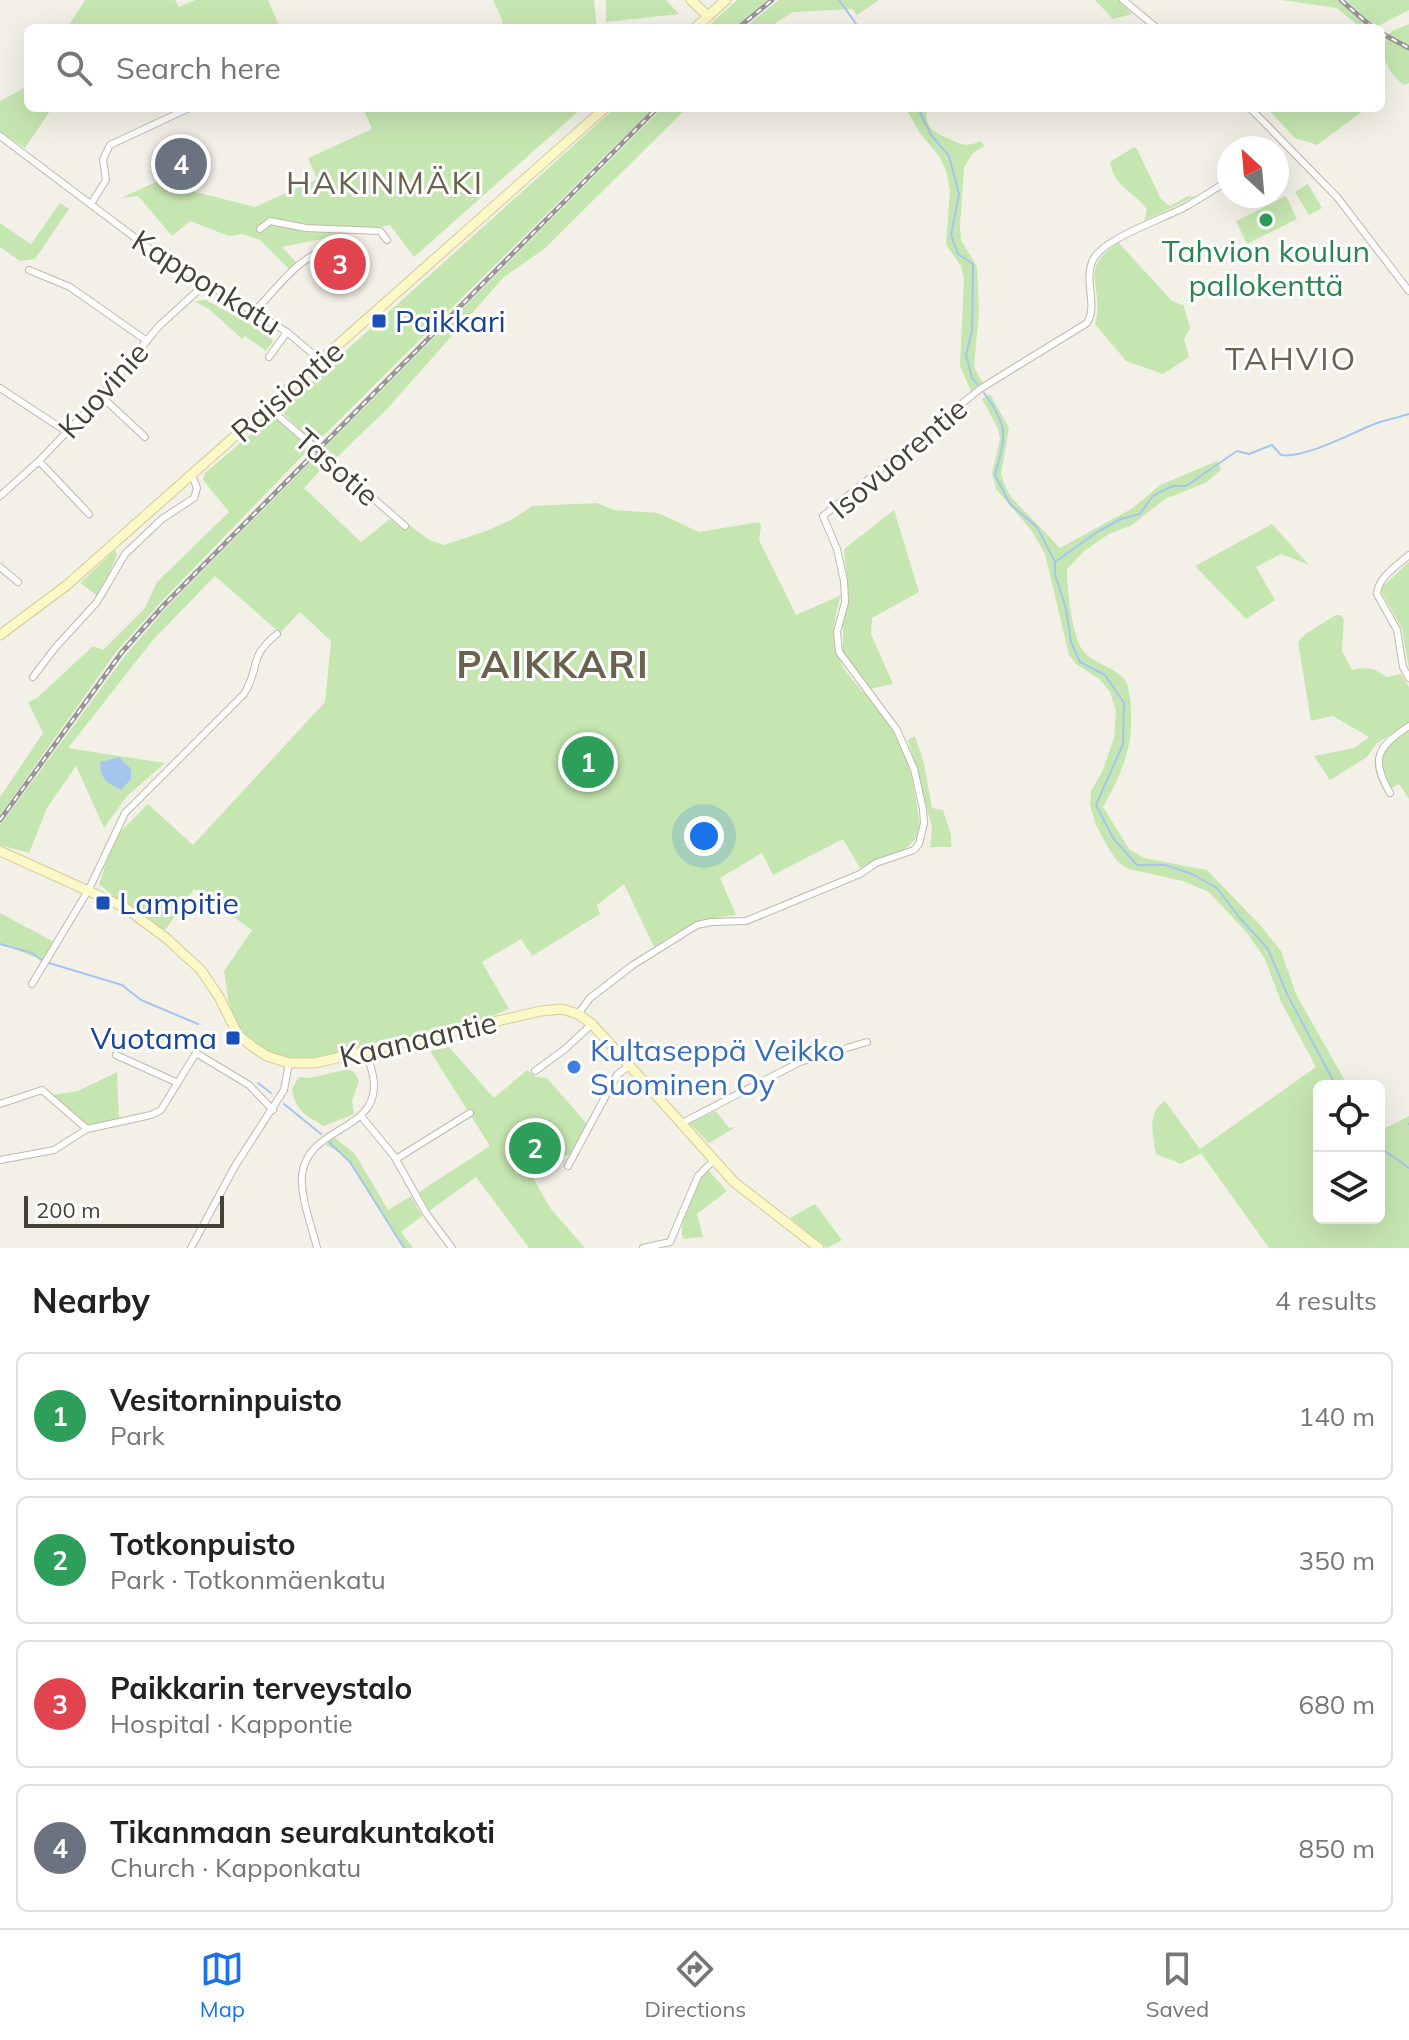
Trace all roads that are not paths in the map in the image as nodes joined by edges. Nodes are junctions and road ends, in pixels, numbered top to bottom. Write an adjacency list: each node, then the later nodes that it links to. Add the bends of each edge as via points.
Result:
1 (691, 0): 4 (street)
2 (726, 0): 4 (street)
3 (1123, 0): 6 (street)
4 (708, 16): 5 (street)
5 (699, 24)
6 (1152, 24)
7 (180, 112): 14 (street, via 110,145 103,159 106,180)
8 (601, 112): 25 (street, Raisiontie)
9 (1254, 112): 11 (street)
10 (0, 136): 14 (street, Kapponkatu)
11 (1280, 136)
12 (1289, 145): 20 (street, via 1337,197)
13 (1217, 187): 48 (street, Isovuorentie, via 1096,254 1089,272 1087,323 980,389 823,516 844,581 839,652 897,730 909,756 923,809 919,844 746,921 697,925 633,965)
14 (91, 204): 19 (street, Kapponkatu)
15 (260, 229): 16 (street, via 270,221 380,231)
16 (387, 240)
17 (342, 244): 21 (street, via 308,256)
18 (29, 270): 23 (street, via 70,287)
19 (205, 284): 21 (street, Kapponkatu); 23 (street, Kuovinie)
20 (1409, 291)
21 (254, 312): 22 (street, Kapponkatu)
22 (287, 332): 24 (street); 25 (street, Kapponkatu)
23 (147, 341): 27 (street, Kuovinie)
24 (269, 357)
25 (321, 361): 28 (street, Raisiontie)
26 (0, 388): 29 (street)
27 (101, 396): 29 (street, Kuovinie); 30 (street)
28 (268, 407): 32 (street, Raisiontie); 35 (street, Tasotie)
29 (67, 432): 31 (street, Kuovinie)
30 (145, 437)
31 (39, 461): 33 (street, Kuovinie); 34 (street)
32 (192, 475): 40 (street, Raisiontie, via 53,597); 41 (street, via 194,498 125,554 97,602)
33 (0, 496)
34 (89, 514)
35 (405, 526)
36 (1409, 555): 42 (street, via 1377,588 1400,638)
37 (0, 567): 38 (street)
38 (18, 582)
39 (277, 634): 46 (street, via 258,651 244,694 125,813)
40 (0, 635)
41 (33, 677)
42 (1409, 678)
43 (1409, 726): 44 (street, via 1386,743 1378,757 1379,775)
44 (1390, 793)
45 (0, 851): 46 (street, Kaanaantie)
46 (89, 889): 47 (street); 53 (street, Kaanaantie, via 124,907 182,952 211,981 238,1035 267,1056)
47 (32, 984)
48 (578, 1014): 49 (street); 51 (street, Kaanaantie, via 541,1011)
49 (592, 1024): 54 (street); 55 (street)
50 (867, 1042): 61 (street, via 800,1062)
51 (366, 1051): 53 (street, Kaanaantie, via 315,1063); 60 (street, via 374,1086)
52 (116, 1055): 56 (street)
53 (289, 1063): 58 (street)
54 (630, 1065): 61 (street); 66 (street, via 617,1075)
55 (535, 1071)
56 (178, 1083): 58 (street, via 196,1053 249,1085); 62 (street, via 168,1103 151,1115)
57 (0, 1104): 62 (street, via 42,1090)
58 (273, 1110): 67 (street, via 235,1166)
59 (470, 1113): 63 (street)
60 (361, 1116): 63 (street); 68 (street, via 313,1149 302,1174)
61 (682, 1123): 65 (street)
62 (87, 1129): 64 (street, via 54,1150)
63 (396, 1159): 69 (street)
64 (0, 1160)
65 (714, 1160): 70 (street, via 698,1176 670,1242); 71 (street, via 751,1198)
66 (568, 1166)
67 (191, 1248)
68 (317, 1248)
69 (452, 1248)
70 (643, 1248)
71 (819, 1248)

